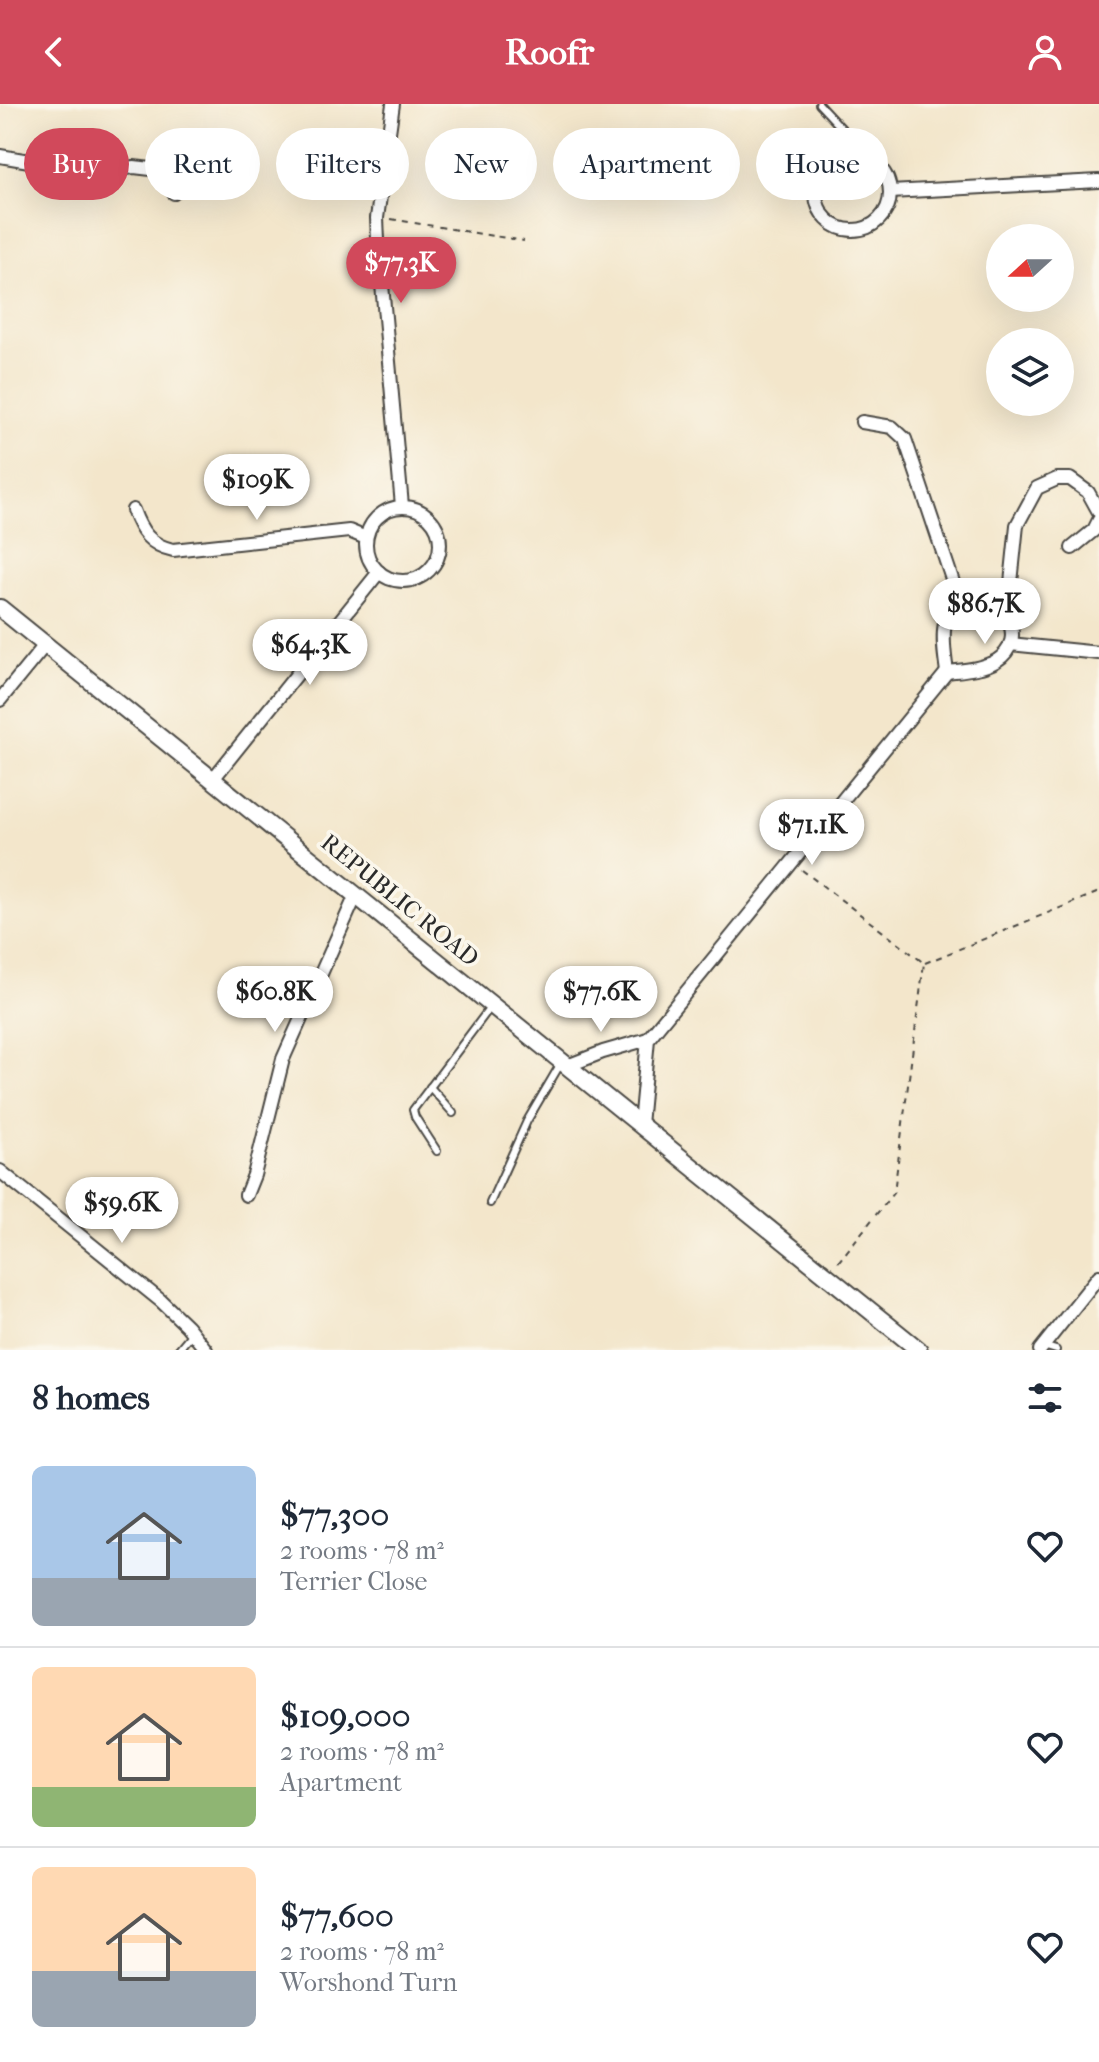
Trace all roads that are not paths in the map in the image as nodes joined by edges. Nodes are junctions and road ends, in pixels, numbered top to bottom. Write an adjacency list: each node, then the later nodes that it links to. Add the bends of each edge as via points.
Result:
1 (393, 104): 13 (street, via 377,218)
2 (819, 104): 3 (lane)
3 (841, 128)
4 (0, 156): 5 (street, via 94,172)
5 (145, 168)
6 (1099, 181): 8 (street)
7 (888, 182): 8 (street)
8 (890, 192): 10 (street)
9 (818, 200): 11 (street, via 829,222 849,230 869,227 885,212)
10 (888, 200)
11 (888, 200)
12 (862, 422): 20 (street, via 892,427 905,439)
13 (402, 506): 17 (street, via 379,515); 19 (street, via 418,509 433,522 440,536 438,556 413,580 394,580)
14 (133, 510): 17 (street, via 147,538 173,550 349,531)
15 (1099, 512): 21 (street, via 1088,492 1070,479 1037,488 1017,525 1011,583)
16 (1099, 520): 18 (street)
17 (366, 538): 19 (street, via 369,559)
18 (1072, 548)
19 (379, 572): 28 (street)
20 (959, 600): 21 (street, via 978,597); 26 (street, via 950,608 944,630)
21 (994, 602): 23 (street, via 1010,620)
22 (0, 608): 24 (street, REPUBLIC ROAD)
23 (1010, 644): 25 (street); 26 (street, via 1005,654 985,666)
24 (45, 645): 27 (street); 28 (street, REPUBLIC ROAD)
25 (1099, 653)
26 (947, 672): 31 (street)
27 (0, 700)
28 (213, 779): 29 (street, REPUBLIC ROAD)
29 (356, 895): 30 (street, REPUBLIC ROAD); 38 (street, via 283,1059)
30 (492, 1005): 32 (street, REPUBLIC ROAD); 33 (lane)
31 (648, 1039): 32 (street); 35 (street)
32 (564, 1064): 35 (street, REPUBLIC ROAD); 39 (lane, via 527,1121)
33 (430, 1087): 34 (lane); 36 (lane, via 413,1110)
34 (453, 1113)
35 (640, 1125): 45 (street, REPUBLIC ROAD)
36 (437, 1151)
37 (0, 1171): 41 (street)
38 (246, 1195)
39 (490, 1203)
40 (1099, 1276): 42 (street)
41 (193, 1332): 43 (lane); 44 (street)
42 (1046, 1349)
43 (178, 1350)
44 (206, 1350)
45 (919, 1350)

